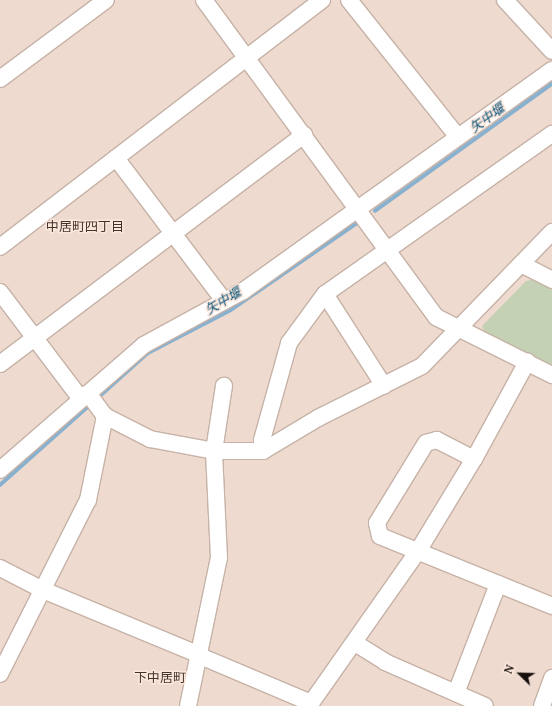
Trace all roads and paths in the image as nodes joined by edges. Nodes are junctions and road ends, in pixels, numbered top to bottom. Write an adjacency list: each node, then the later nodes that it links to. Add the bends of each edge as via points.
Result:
1 (106, 0): 9 (street)
2 (204, 0): 7 (street)
3 (322, 0): 7 (street)
4 (349, 0): 11 (street)
5 (505, 0): 6 (street)
6 (552, 51)
7 (246, 58): 10 (street); 13 (street)
8 (552, 70): 11 (street)
9 (0, 79)
10 (304, 135): 14 (street); 16 (street)
11 (458, 137): 14 (street)
12 (550, 140): 18 (street)
13 (116, 158): 16 (street); 17 (street)
14 (359, 206): 18 (street); 23 (street, via 244,291)
15 (552, 232): 19 (street)
16 (174, 233): 23 (street); 25 (street)
17 (0, 247)
18 (389, 249): 22 (street); 24 (street, via 436,317)
19 (521, 264): 20 (street); 24 (street)
20 (552, 280)
21 (0, 292): 25 (street)
22 (325, 294): 30 (street); 34 (street, via 288,343 262,440)
23 (224, 301): 31 (street, via 144,345)
24 (458, 329): 26 (street); 30 (street, via 422,366)
25 (36, 337): 27 (street); 31 (street)
26 (527, 362): 28 (street); 35 (street)
27 (0, 364)
28 (552, 375)
29 (224, 386): 33 (street)
30 (384, 386): 34 (street, via 318,418)
31 (84, 396): 32 (street); 36 (street)
32 (105, 416): 33 (street, via 150,439); 40 (street, via 88,500)
33 (214, 451): 34 (street); 43 (street, via 219,558)
34 (263, 451)
35 (474, 459): 37 (street); 37 (street, via 437,440 426,443 377,524 380,536)
36 (0, 470)
37 (418, 551): 39 (street); 42 (street)
38 (0, 568): 40 (street)
39 (498, 584): 41 (street); 46 (street)
40 (43, 590): 43 (street); 44 (street)
41 (552, 606)
42 (355, 643): 46 (street, via 385,662); 47 (street)
43 (200, 656): 47 (street); 48 (street)
44 (0, 674)
45 (552, 678): 50 (street)
46 (456, 693): 49 (street)
47 (310, 705)
48 (188, 706)
49 (485, 706)
50 (542, 706)

